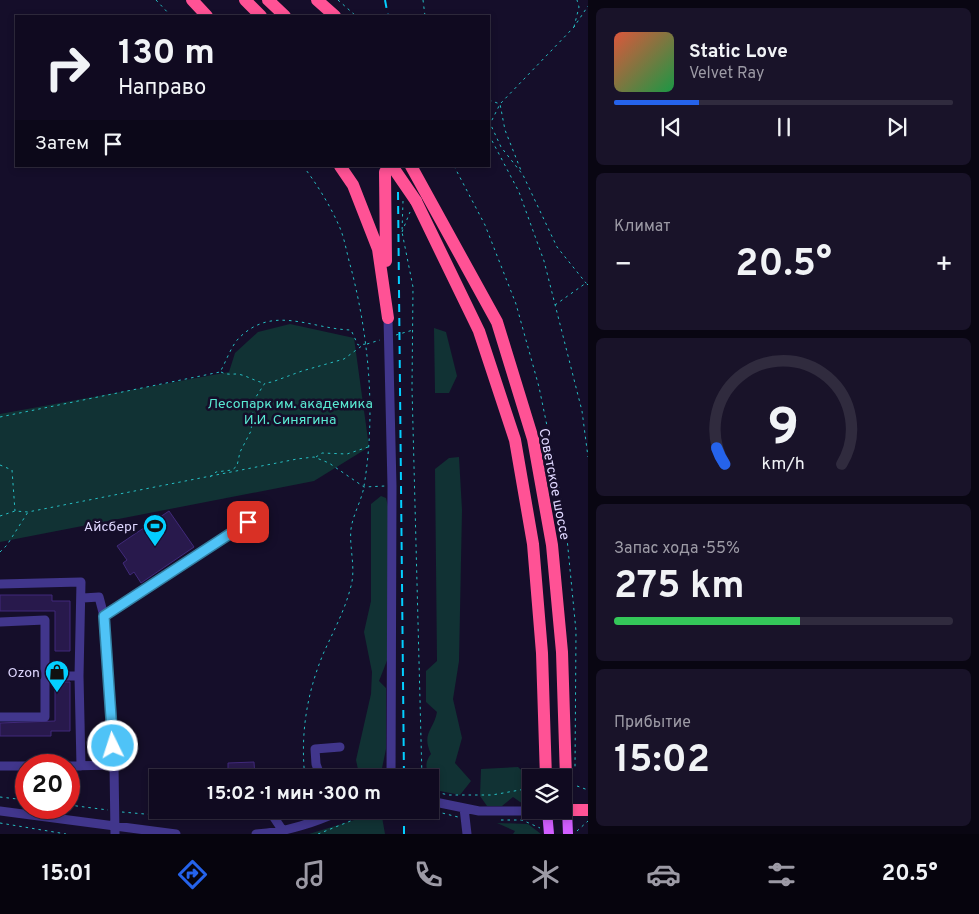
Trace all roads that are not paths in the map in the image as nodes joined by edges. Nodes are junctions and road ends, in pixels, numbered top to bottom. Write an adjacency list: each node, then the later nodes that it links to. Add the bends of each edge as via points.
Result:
1 (192, 0): 5 (highway)
2 (245, 0): 6 (highway)
3 (268, 0): 7 (highway)
4 (317, 0): 8 (highway)
5 (206, 15)
6 (260, 15)
7 (284, 15)
8 (334, 15)
9 (341, 167): 12 (highway, via 353,185 378,249)
10 (389, 169): 12 (highway); 28 (highway, bridge, via 479,331 515,440 533,544 542,653)
11 (412, 169): 29 (highway, Советское шоссе, via 497,322 533,439 552,545 562,652)
12 (388, 318): 27 (street, via 392,486)
13 (248, 522): 16 (street)
14 (0, 584): 15 (street, via 81,582)
15 (82, 598): 16 (street, via 99,597); 19 (street)
16 (104, 616): 22 (street)
17 (0, 622): 18 (street, via 45,620)
18 (45, 676): 19 (street); 20 (street, via 45,717)
19 (79, 676): 25 (street)
20 (0, 717)
21 (340, 748): 26 (street, via 315,749)
22 (114, 765): 25 (street); 40 (street)
23 (0, 766): 24 (street)
24 (15, 766)
25 (81, 766)
26 (318, 769)
27 (391, 769)
28 (546, 769)
29 (566, 769)
30 (439, 803): 31 (street)
31 (464, 808): 33 (street); 42 (street)
32 (0, 810): 40 (street)
33 (522, 810)
34 (572, 810): 35 (highway)
35 (588, 810)
36 (275, 819): 41 (street)
37 (310, 819): 41 (street)
38 (547, 819): 45 (main road)
39 (567, 819): 46 (main road, Советское шоссе)
40 (114, 830): 43 (street)
41 (282, 831): 44 (street)
42 (465, 833)
43 (176, 834)
44 (256, 834)
45 (548, 834)
46 (568, 834)

